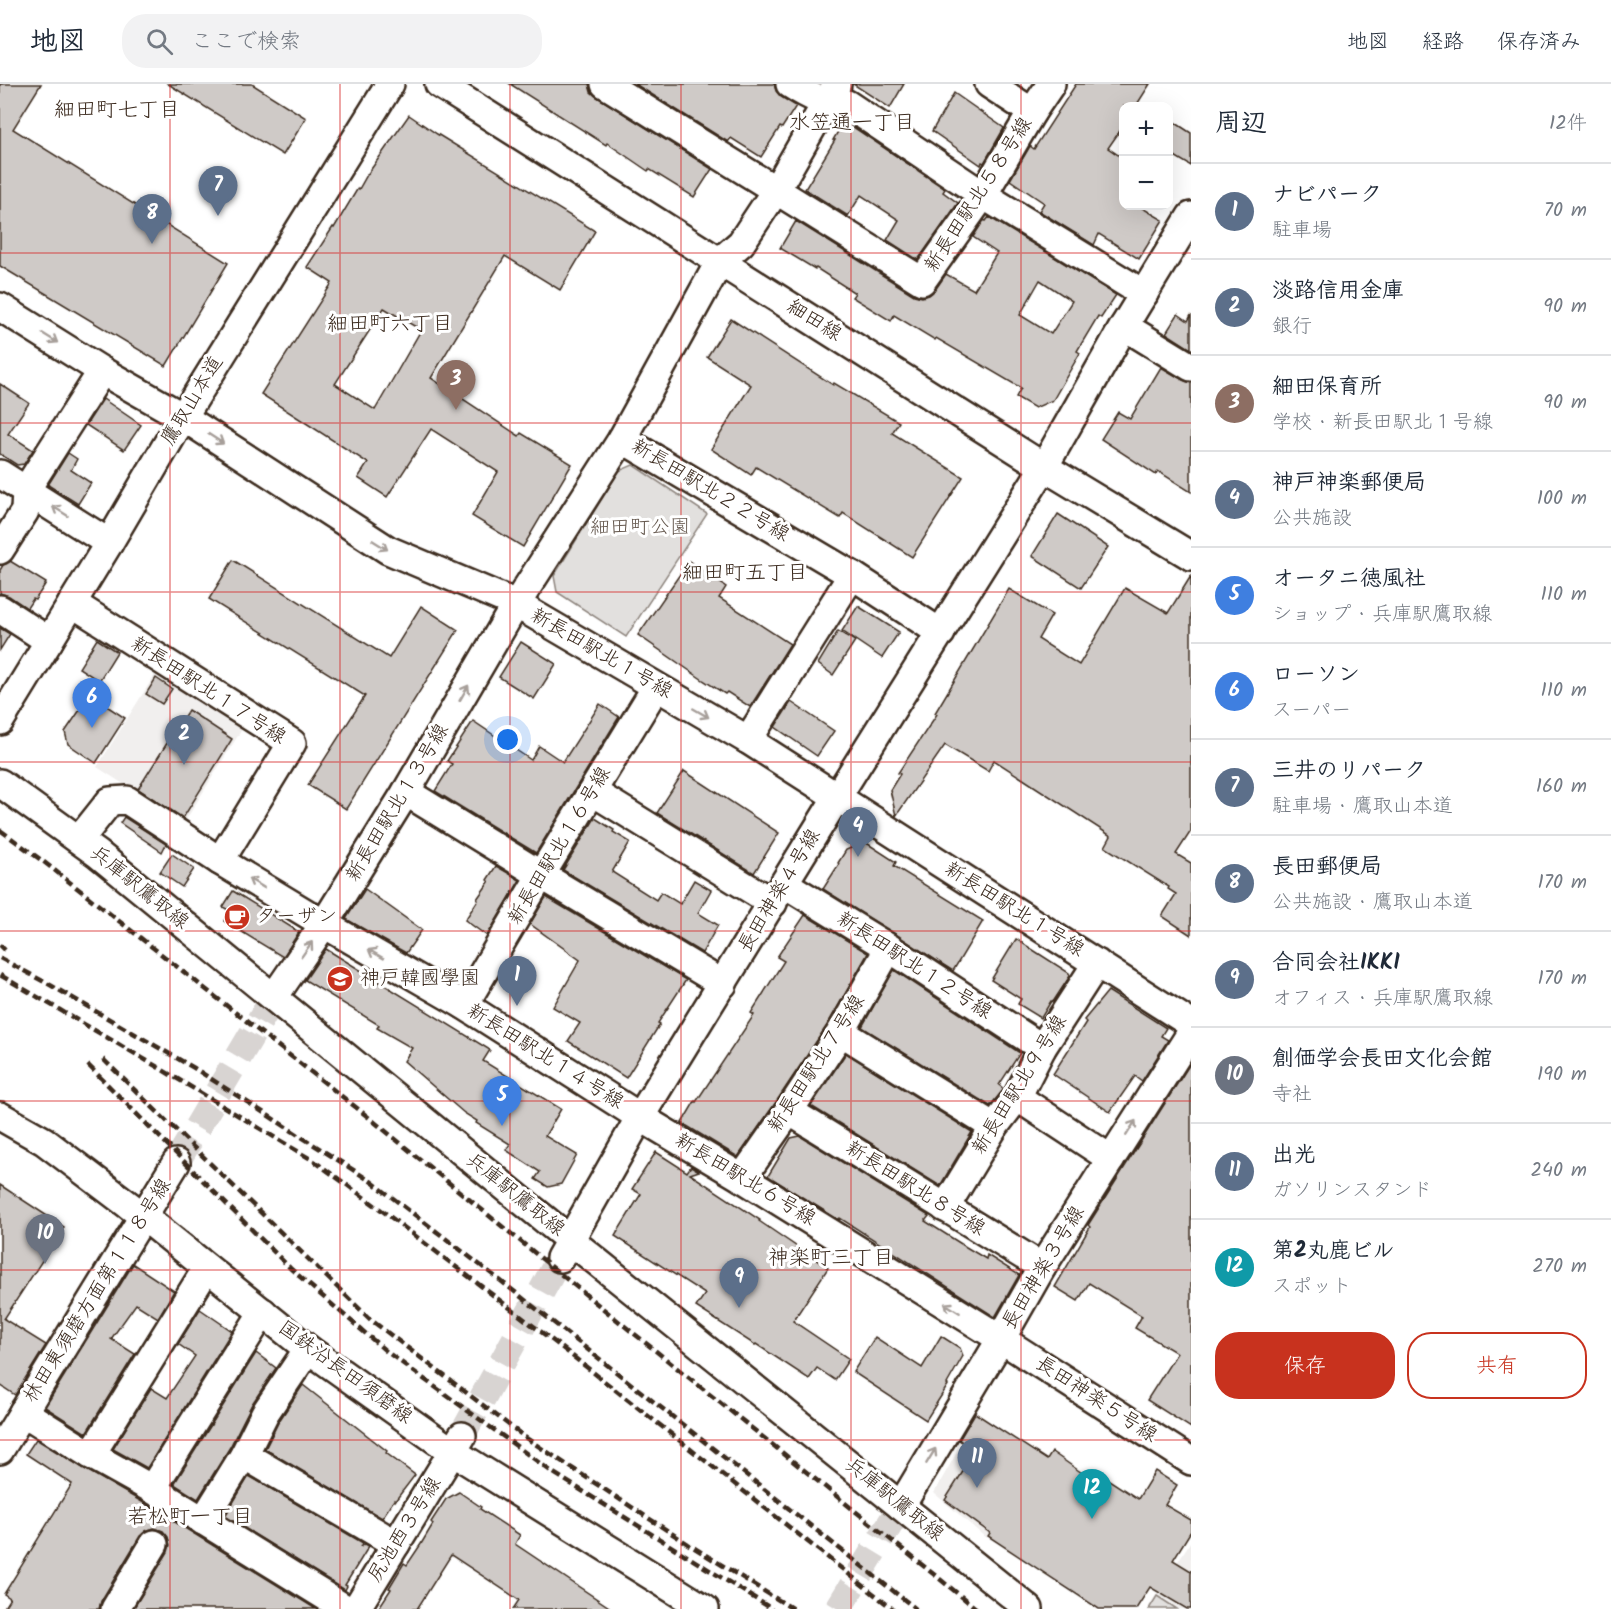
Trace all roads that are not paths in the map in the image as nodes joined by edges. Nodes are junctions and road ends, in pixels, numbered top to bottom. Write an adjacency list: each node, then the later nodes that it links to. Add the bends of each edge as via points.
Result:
1 (390, 84): 18 (street, 鷹取山本道)
2 (439, 84): 12 (street, 細田線)
3 (605, 84): 9 (street)
4 (790, 84): 7 (street, via 806,94)
5 (989, 84): 8 (street)
6 (1051, 84): 8 (street, 新長田駅北５８号線)
7 (832, 93): 9 (street, 新長田駅北２２号線); 10 (street)
8 (1032, 112): 10 (street, 新長田駅北５８号線)
9 (776, 190): 10 (street, 新長田駅北５８号線, via 922,282); 12 (street, 新長田駅北２２号線, via 741,243)
10 (983, 195): 13 (street)
11 (1191, 216): 13 (street, 長田神楽４号線)
12 (720, 261): 19 (street, 新長田駅北２２号線); 20 (street, 細田線)
13 (1143, 294): 15 (street, 長田神楽４号線)
14 (0, 307): 17 (street, 新長田駅北１号線, one-way to 17)
15 (1124, 326): 16 (street); 20 (street, 長田神楽４号線)
16 (1191, 367)
17 (102, 371): 18 (street, 新長田駅北１号線); 22 (street)
18 (183, 417): 23 (street, 鷹取山本道); 28 (street, 新長田駅北１号線, one-way to 28, via 388,550)
19 (622, 439): 26 (street, 新長田駅北２２号線); 28 (street, 新長田駅北１３号線)
20 (1044, 467): 25 (street, 細田線); 30 (street, 長田神楽４号線)
21 (0, 474): 22 (street)
22 (26, 490): 23 (street, one-way to 22); 24 (street, via 25,511)
23 (109, 543): 27 (street, 鷹取山本道)
24 (0, 550)
25 (1191, 556)
26 (852, 575): 30 (street, 新長田駅北２２号線); 34 (street)
27 (72, 603): 31 (street, 鷹取山本道); 40 (street, 新長田駅北１７号線, via 291,743)
28 (516, 604): 32 (street, 新長田駅北１号線); 36 (street, 新長田駅北１３号線, one-way to 28)
29 (0, 609): 31 (street)
30 (941, 633): 38 (street, 長田神楽４号線)
31 (49, 641): 33 (street, 鷹取山本道)
32 (656, 687): 34 (street, 新長田駅北１号線, one-way to 34); 37 (street, 新長田駅北１６号線)
33 (0, 721)
34 (748, 740): 38 (street, 新長田駅北１号線)
35 (0, 783): 39 (street, 兵庫駅鷹取線)
36 (406, 792): 41 (street); 43 (street, 新長田駅北１３号線)
37 (593, 792): 41 (street, 新長田駅北１６号線); 42 (street, 新長田駅北１２号線)
38 (837, 797): 42 (street, 長田神楽４号線); 45 (street, 新長田駅北１号線)
39 (79, 840): 40 (street, 新長田駅北１４号線, via 110,801 127,800); 47 (street, 兵庫駅鷹取線)
40 (220, 861): 43 (street, 新長田駅北１４号線, one-way to 40)
41 (541, 875): 46 (street); 48 (street, 新長田駅北１６号線)
42 (779, 894): 44 (street, 新長田駅北１２号線); 46 (street, 長田神楽４号線)
43 (324, 924): 47 (street, 新長田駅北１３号線, one-way to 43); 48 (street, 新長田駅北１４号線, one-way to 43)
44 (889, 948): 50 (street, 新長田駅北７号線); 52 (street, 新長田駅北１２号線)
45 (1097, 963): 49 (street, 新長田駅北１号線); 52 (street, 新長田駅北９号線)
46 (723, 984): 56 (street, 長田神楽４号線)
47 (274, 997): 63 (street, 兵庫駅鷹取線)
48 (464, 1005): 56 (street, 新長田駅北１４号線)
49 (1191, 1024)
50 (841, 1032): 54 (street, 新長田駅北７号線); 57 (street)
51 (1191, 1033): 58 (street, 長田神楽３号線, one-way to 51)
52 (1042, 1048): 53 (street, 新長田駅北９号線)
53 (1017, 1097): 57 (street, 新長田駅北９号線); 58 (street)
54 (789, 1111): 60 (street, 新長田駅北７号線); 61 (street, 新長田駅北８号線)
55 (0, 1116): 62 (street, 国鉄沿長田須磨線, via 44,1141)
56 (640, 1117): 60 (street, 新長田駅北６号線); 63 (street, 長田神楽４号線)
57 (994, 1127): 61 (street, 新長田駅北９号線)
58 (1111, 1159): 64 (street, 長田神楽３号線)
59 (176, 1163): 62 (street, 林田東須磨方面第１１８号線)
60 (742, 1178): 67 (street, 新長田駅北６号線, one-way to 60)
61 (945, 1208): 64 (street, 新長田駅北８号線)
62 (143, 1216): 65 (street, 国鉄沿長田須磨線); 69 (street, 林田東須磨方面第１１８号線)
63 (565, 1249): 76 (street, 兵庫駅鷹取線)
64 (1042, 1267): 67 (street, 長田神楽３号線)
65 (207, 1268): 66 (street, 国鉄沿長田須磨線); 72 (street)
66 (263, 1312): 68 (street, 国鉄沿長田須磨線); 75 (street)
67 (1001, 1339): 74 (street, 長田神楽５号線); 76 (street, 長田神楽３号線, one-way to 67)
68 (308, 1349): 70 (street, 国鉄沿長田須磨線); 73 (street, via 265,1413)
69 (23, 1412): 71 (street, 林田東須磨方面第１１８号線); 72 (street)
70 (458, 1443): 79 (street, 尻池西３号線); 83 (street, 国鉄沿長田須磨線)
71 (0, 1450)
72 (91, 1455): 75 (street)
73 (243, 1455): 77 (street); 79 (street)
74 (1191, 1461)
75 (152, 1488): 77 (street)
76 (901, 1506): 84 (street, 兵庫駅鷹取線)
77 (203, 1521): 81 (street)
78 (154, 1544): 80 (street)
79 (396, 1544): 82 (street, 尻池西３号線)
80 (115, 1609)
81 (345, 1609)
82 (356, 1609)
83 (705, 1609)
84 (1029, 1609)

